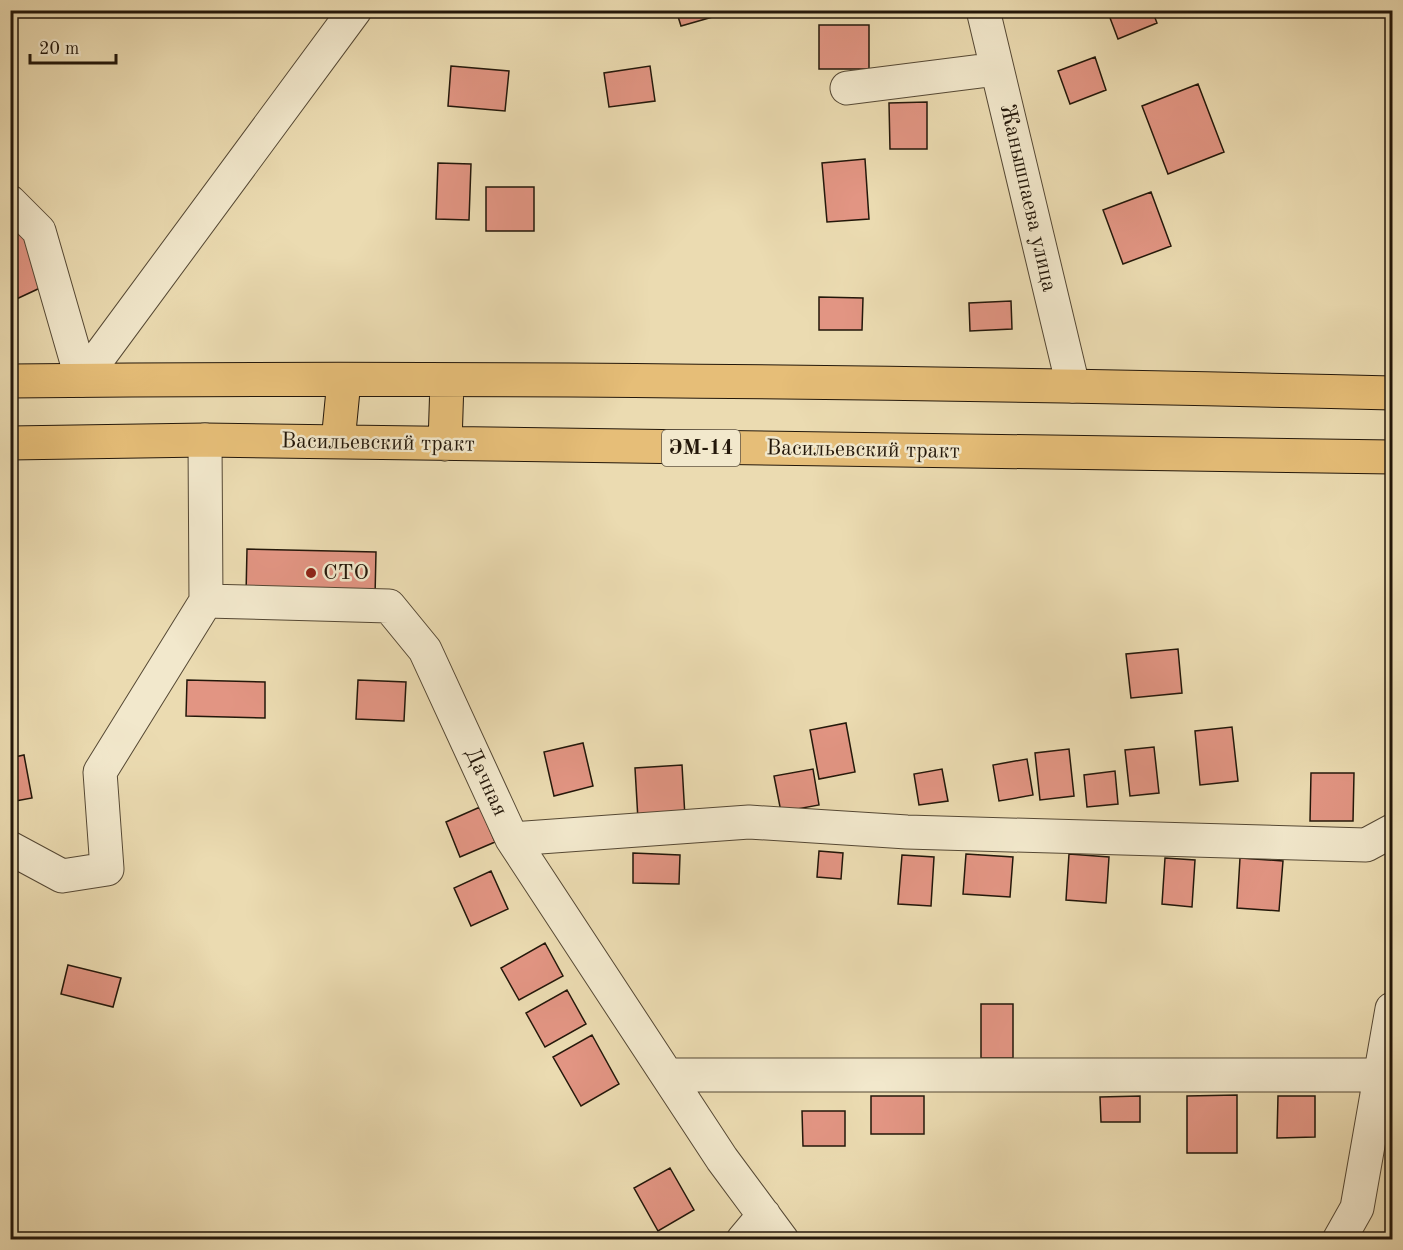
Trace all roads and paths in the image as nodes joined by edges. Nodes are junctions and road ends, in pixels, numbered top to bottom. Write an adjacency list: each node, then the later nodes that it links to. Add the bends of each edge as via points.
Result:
1 (355, 10): 6 (street)
2 (983, 10): 3 (street, Жанышпаева улица)
3 (997, 69): 4 (street); 10 (street, Жанышпаева улица)
4 (847, 88)
5 (10, 202): 6 (street, via 39,231)
6 (82, 380): 7 (main road); 8 (main road)
7 (344, 380): 9 (main road); 13 (main road)
8 (10, 381)
9 (447, 381): 10 (main road); 15 (main road)
10 (1073, 386): 11 (main road)
11 (1392, 393)
12 (206, 440): 13 (main road, Васильевский тракт / ЭМ-14); 14 (main road, Васильевский тракт / ЭМ-14); 17 (street)
13 (338, 442): 15 (main road, Васильевский тракт / ЭМ-14)
14 (10, 443)
15 (445, 444): 16 (main road, Васильевский тракт / ЭМ-14)
16 (1392, 458)
17 (206, 601): 19 (street, Дачная, via 388,606 425,650); 20 (street, via 100,772 107,869 62,876)
18 (1392, 831): 19 (street, via 1366,845 907,832 749,822)
19 (512, 839): 22 (street, Дачная)
20 (10, 848)
21 (1392, 1009): 23 (street)
22 (667, 1075): 23 (street); 24 (street, Дачная)
23 (1380, 1075): 26 (street, via 1357,1208)
24 (773, 1227): 25 (street)
25 (743, 1239)
26 (1339, 1239)

